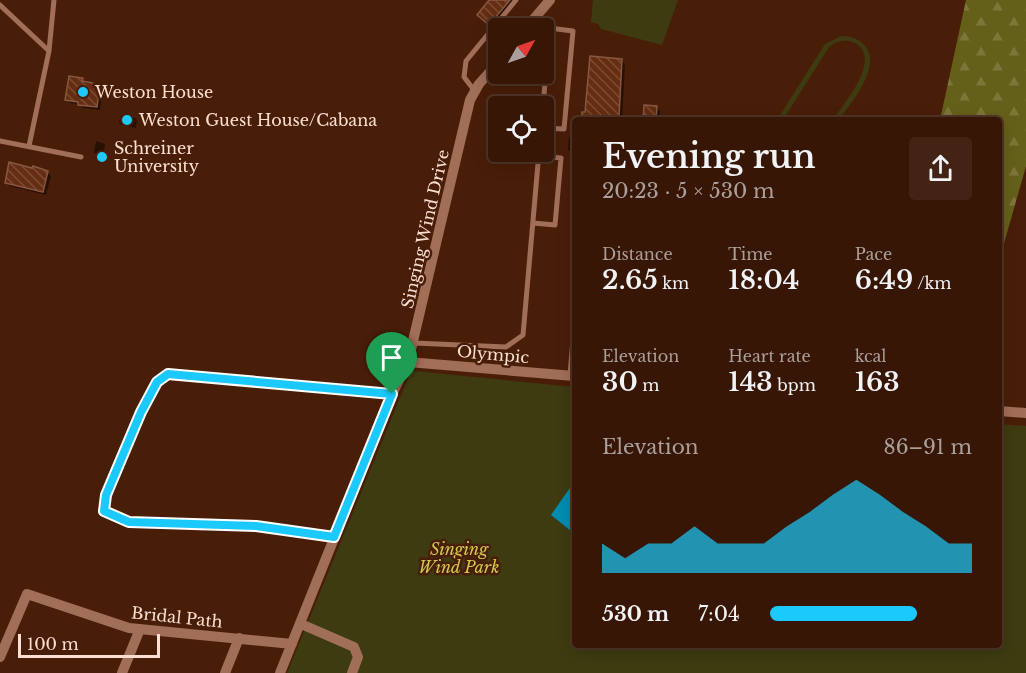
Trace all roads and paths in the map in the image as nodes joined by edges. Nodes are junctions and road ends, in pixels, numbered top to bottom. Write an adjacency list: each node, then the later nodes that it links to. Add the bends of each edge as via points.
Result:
1 (54, 0): 7 (lane)
2 (516, 0): 9 (lane, via 466,61 464,77)
3 (550, 0): 5 (street)
4 (0, 5): 7 (lane)
5 (537, 16)
6 (554, 29): 10 (lane, via 573,31 564,129)
7 (50, 51): 12 (lane)
8 (488, 76): 9 (street, Singing Wind Drive)
9 (475, 92): 17 (street, Singing Wind Drive)
10 (554, 129)
11 (0, 141): 12 (lane)
12 (29, 147): 13 (lane)
13 (81, 157)
14 (554, 157): 16 (lane, via 561,158 555,225)
15 (538, 162): 16 (lane)
16 (533, 223): 17 (lane, via 523,335 506,347)
17 (414, 343): 18 (street, Singing Wind Drive)
18 (408, 362): 19 (street, Olympic); 20 (street, Singing Wind Drive)
19 (572, 376)
20 (392, 394): 23 (street, Singing Wind Drive); 23 (lane, via 168,374 157,382 141,412 106,495 104,511 129,522 256,526)
21 (1002, 411): 22 (street)
22 (1026, 411)
23 (334, 537): 24 (street, Singing Wind Drive)
24 (301, 624): 27 (street, Singing Wind Drive); 32 (street, via 354,647 358,657)
25 (140, 629): 26 (street, Bridal Path); 28 (street, Bridal Path, via 27,594); 29 (street)
26 (239, 638): 27 (street, Bridal Path); 30 (street)
27 (292, 644): 31 (street, Singing Wind Drive)
28 (0, 657)
29 (122, 673)
30 (225, 673)
31 (280, 673)
32 (352, 673)

